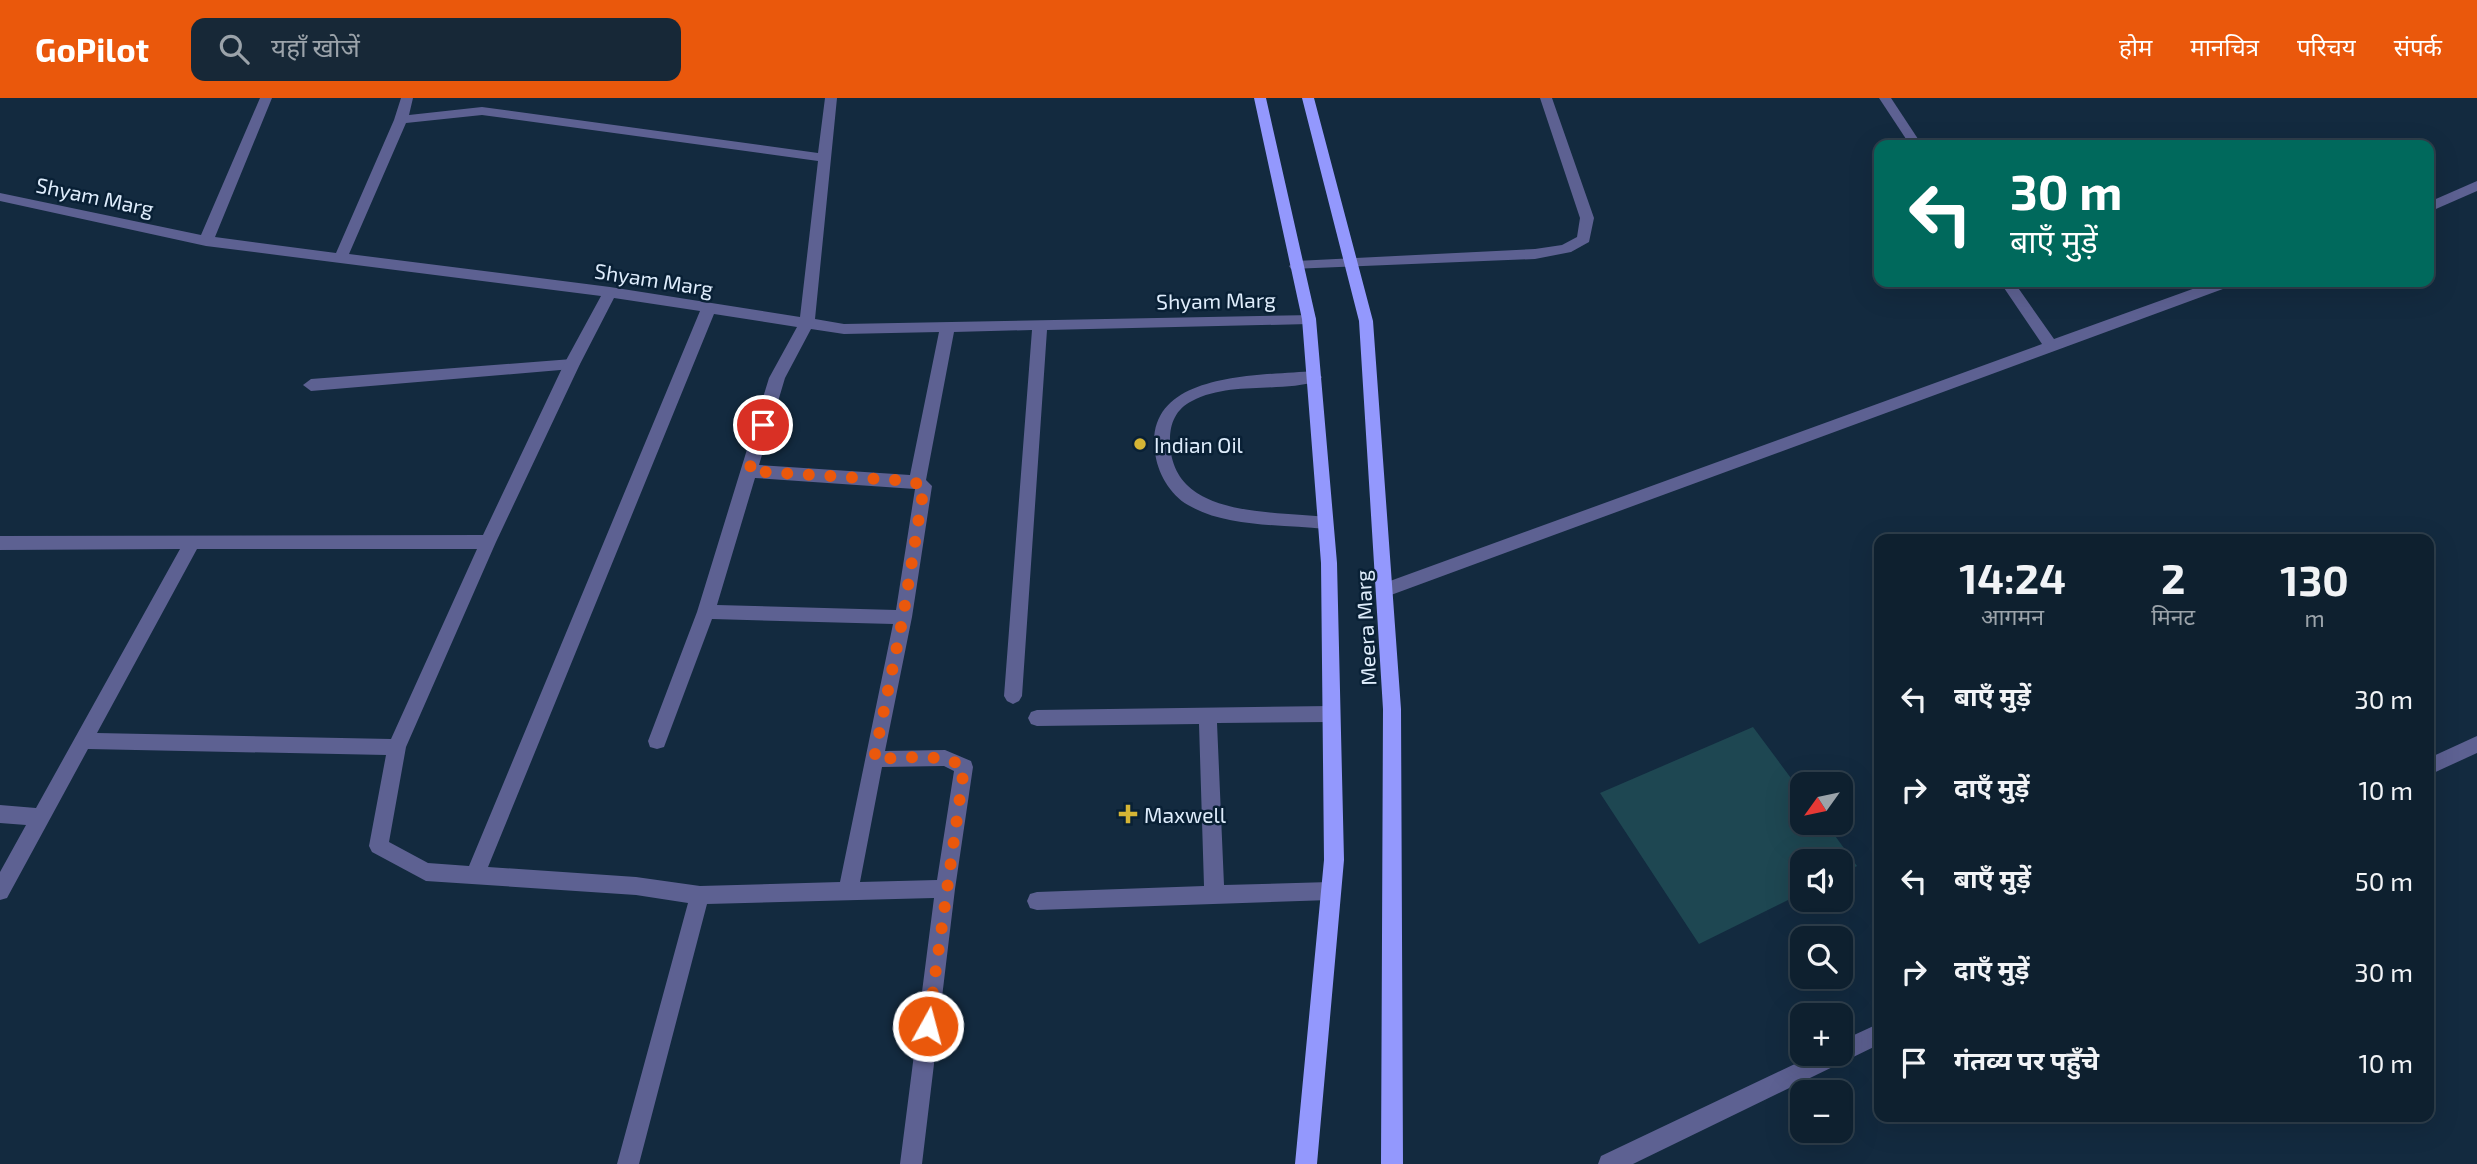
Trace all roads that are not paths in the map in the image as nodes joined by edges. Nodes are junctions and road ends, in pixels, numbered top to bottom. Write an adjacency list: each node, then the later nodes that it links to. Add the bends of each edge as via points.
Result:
1 (266, 98): 14 (street)
2 (407, 98): 8 (street)
3 (831, 98): 10 (street)
4 (1260, 98): 17 (main road, Meera Marg)
5 (1308, 98): 16 (main road, Meera Marg)
6 (1546, 98): 16 (street, via 1587,218 1584,239 1566,249 1535,254)
7 (1885, 98): 9 (street)
8 (401, 120): 10 (street, via 482,111); 15 (street)
9 (1913, 140)
10 (825, 158): 23 (street)
11 (2477, 185): 13 (street)
12 (0, 197): 14 (street, Shyam Marg)
13 (2434, 205)
14 (206, 242): 15 (street, Shyam Marg)
15 (340, 259): 20 (street, Shyam Marg)
16 (1354, 265): 17 (street); 36 (main road, Meera Marg, via 1366,321)
17 (1296, 266): 22 (main road, Meera Marg)
18 (2010, 287): 26 (street)
19 (2211, 287): 26 (street)
20 (610, 292): 21 (street, Shyam Marg); 27 (street)
21 (709, 308): 23 (street, Shyam Marg); 51 (street)
22 (1309, 319): 24 (street, Shyam Marg); 28 (main road, Meera Marg)
23 (807, 323): 25 (street, Shyam Marg, via 844,329); 30 (street, via 777,378)
24 (1040, 325): 25 (street, Shyam Marg); 39 (street)
25 (947, 327): 31 (street)
26 (2051, 346): 36 (street)
27 (572, 364): 29 (street); 34 (street)
28 (1314, 377): 32 (main road, Meera Marg); 32 (street, via 1209,388 1186,396 1165,418 1162,450 1167,470 1194,501 1224,510)
29 (311, 385)
30 (749, 471): 31 (street); 37 (street)
31 (917, 483): 38 (street, via 924,486 923,500)
32 (1325, 523): 40 (main road, Meera Marg)
33 (0, 542): 35 (street)
34 (488, 542): 35 (street); 46 (street)
35 (192, 543): 43 (street)
36 (1385, 590): 65 (main road, Meera Marg, via 1392,709)
37 (706, 612): 38 (street); 44 (street)
38 (903, 617): 47 (street)
39 (1013, 696)
40 (1331, 714): 41 (street); 55 (main road, Meera Marg, via 1334,860)
41 (1208, 716): 42 (street); 57 (street)
42 (1037, 718)
43 (83, 741): 46 (street); 50 (street)
44 (657, 741)
45 (2477, 744): 48 (street)
46 (397, 747): 51 (street, via 379,846 426,872)
47 (874, 759): 52 (street, via 945,758 964,768); 54 (street)
48 (2434, 765)
49 (0, 814): 50 (street)
50 (41, 817): 53 (street)
51 (475, 876): 56 (street, via 636,886)
52 (945, 888): 54 (street); 63 (street)
53 (0, 891)
54 (848, 891): 56 (street)
55 (1330, 891): 57 (street); 64 (main road, Meera Marg)
56 (700, 895): 62 (street)
57 (1214, 895): 58 (street)
58 (1037, 901)
59 (1874, 1036): 60 (street)
60 (1853, 1046)
61 (1812, 1066): 66 (street)
62 (628, 1164)
63 (911, 1164)
64 (1306, 1164)
65 (1392, 1164)
66 (1609, 1164)

